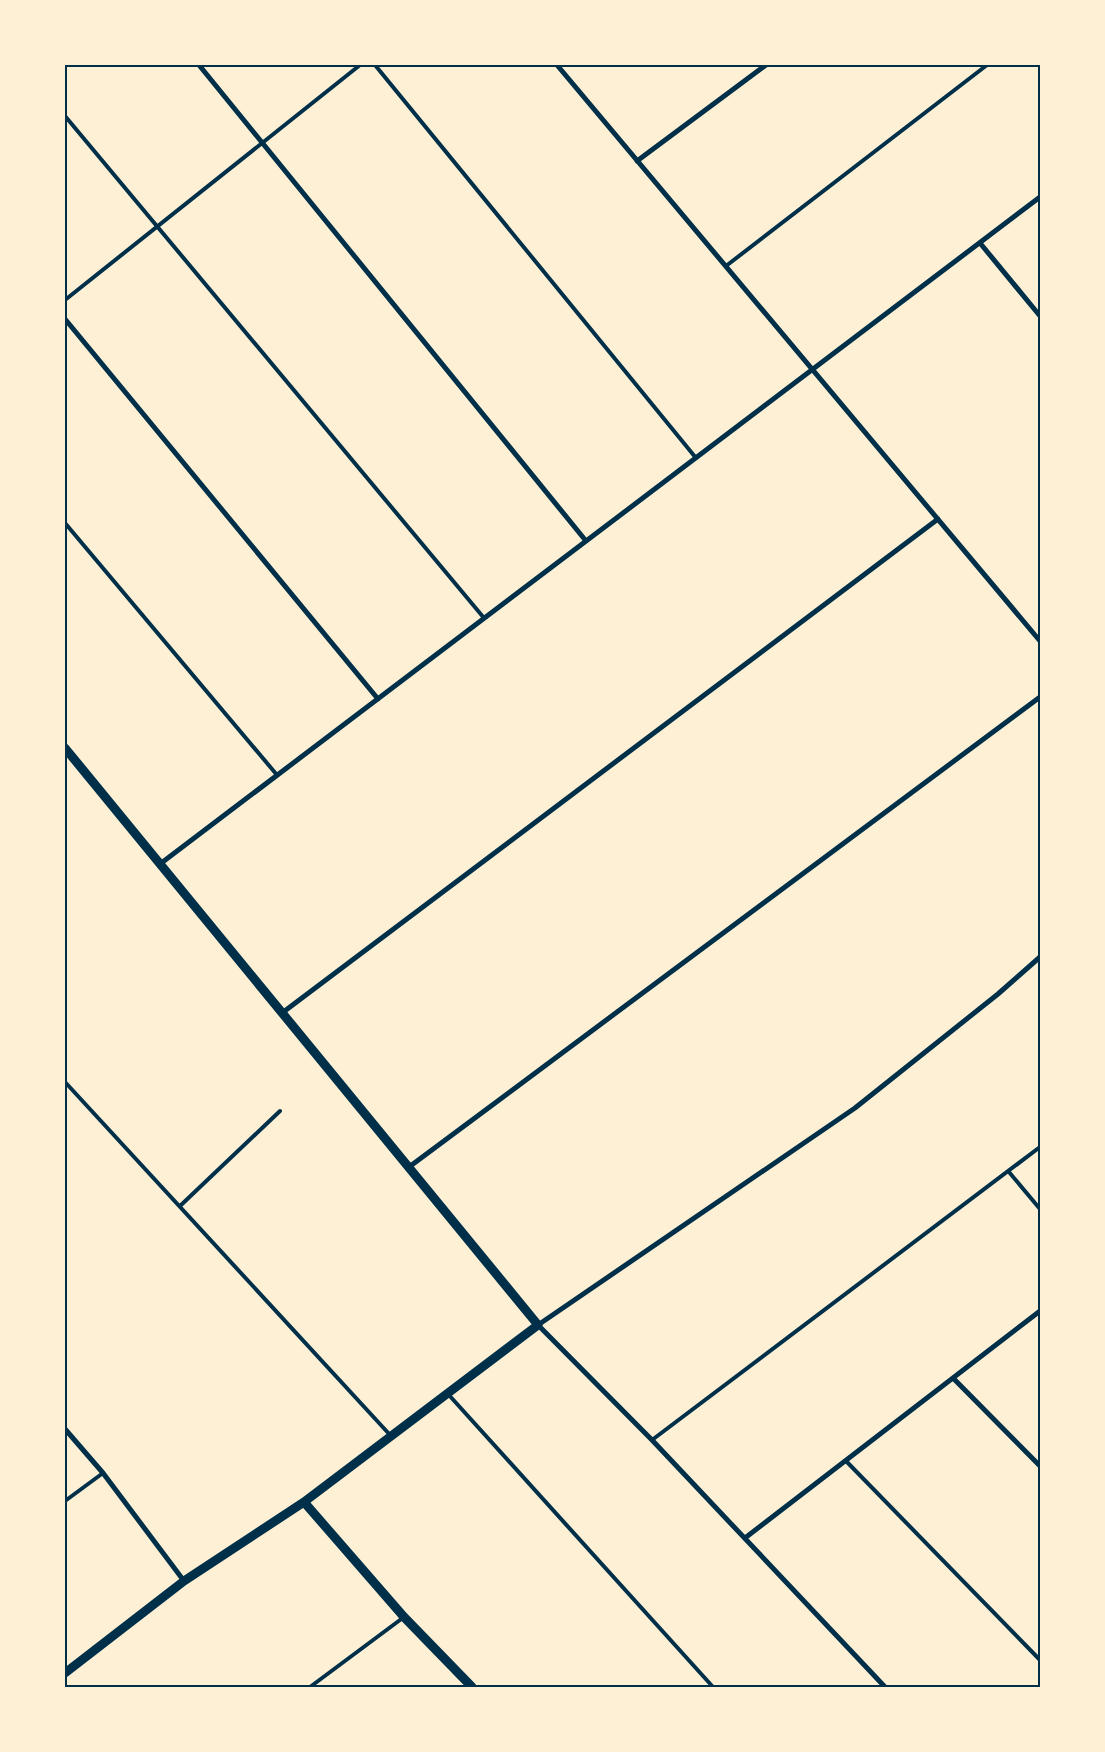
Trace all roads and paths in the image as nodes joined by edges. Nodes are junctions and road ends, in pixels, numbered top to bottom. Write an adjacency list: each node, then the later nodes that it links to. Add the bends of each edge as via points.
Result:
1 (199, 65): 8 (street)
2 (360, 65): 8 (lane)
3 (375, 65): 18 (lane)
4 (557, 65): 9 (street)
5 (766, 65): 9 (street)
6 (987, 65): 13 (lane)
7 (65, 116): 11 (lane)
8 (264, 142): 11 (lane); 21 (street)
9 (637, 161): 13 (street)
10 (1040, 197): 12 (street)
11 (157, 226): 14 (lane); 22 (lane)
12 (980, 243): 15 (street); 17 (street)
13 (726, 266): 17 (street)
14 (65, 300)
15 (1040, 316)
16 (65, 319): 25 (street)
17 (812, 370): 18 (street); 19 (street)
18 (696, 458): 21 (street)
19 (938, 519): 23 (street); 30 (street)
20 (65, 523): 27 (lane)
21 (586, 541): 22 (street)
22 (484, 618): 25 (street)
23 (1040, 640)
24 (1040, 697): 34 (street)
25 (378, 699): 27 (street)
26 (65, 748): 28 (street)
27 (277, 776): 28 (street)
28 (160, 864): 30 (street)
29 (1040, 957): 39 (street, via 854,1108)
30 (282, 1013): 34 (street)
31 (65, 1082): 36 (lane)
32 (280, 1111): 36 (lane)
33 (1040, 1147): 35 (lane)
34 (409, 1167): 39 (street)
35 (1009, 1172): 37 (lane); 44 (lane)
36 (180, 1206): 43 (lane)
37 (1040, 1209)
38 (1040, 1311): 40 (street)
39 (538, 1325): 41 (street); 44 (street)
40 (953, 1378): 45 (street); 46 (street)
41 (448, 1394): 43 (street); 57 (lane)
42 (65, 1429): 47 (street)
43 (391, 1436): 49 (street)
44 (652, 1440): 50 (street)
45 (846, 1461): 50 (street); 53 (lane)
46 (1040, 1466)
47 (103, 1473): 48 (lane); 51 (street)
48 (65, 1501)
49 (304, 1502): 51 (street); 52 (street)
50 (745, 1538): 58 (street)
51 (184, 1581): 54 (street)
52 (404, 1618): 55 (lane); 56 (street)
53 (1040, 1660)
54 (65, 1673)
55 (310, 1687)
56 (472, 1687)
57 (713, 1687)
58 (885, 1687)

